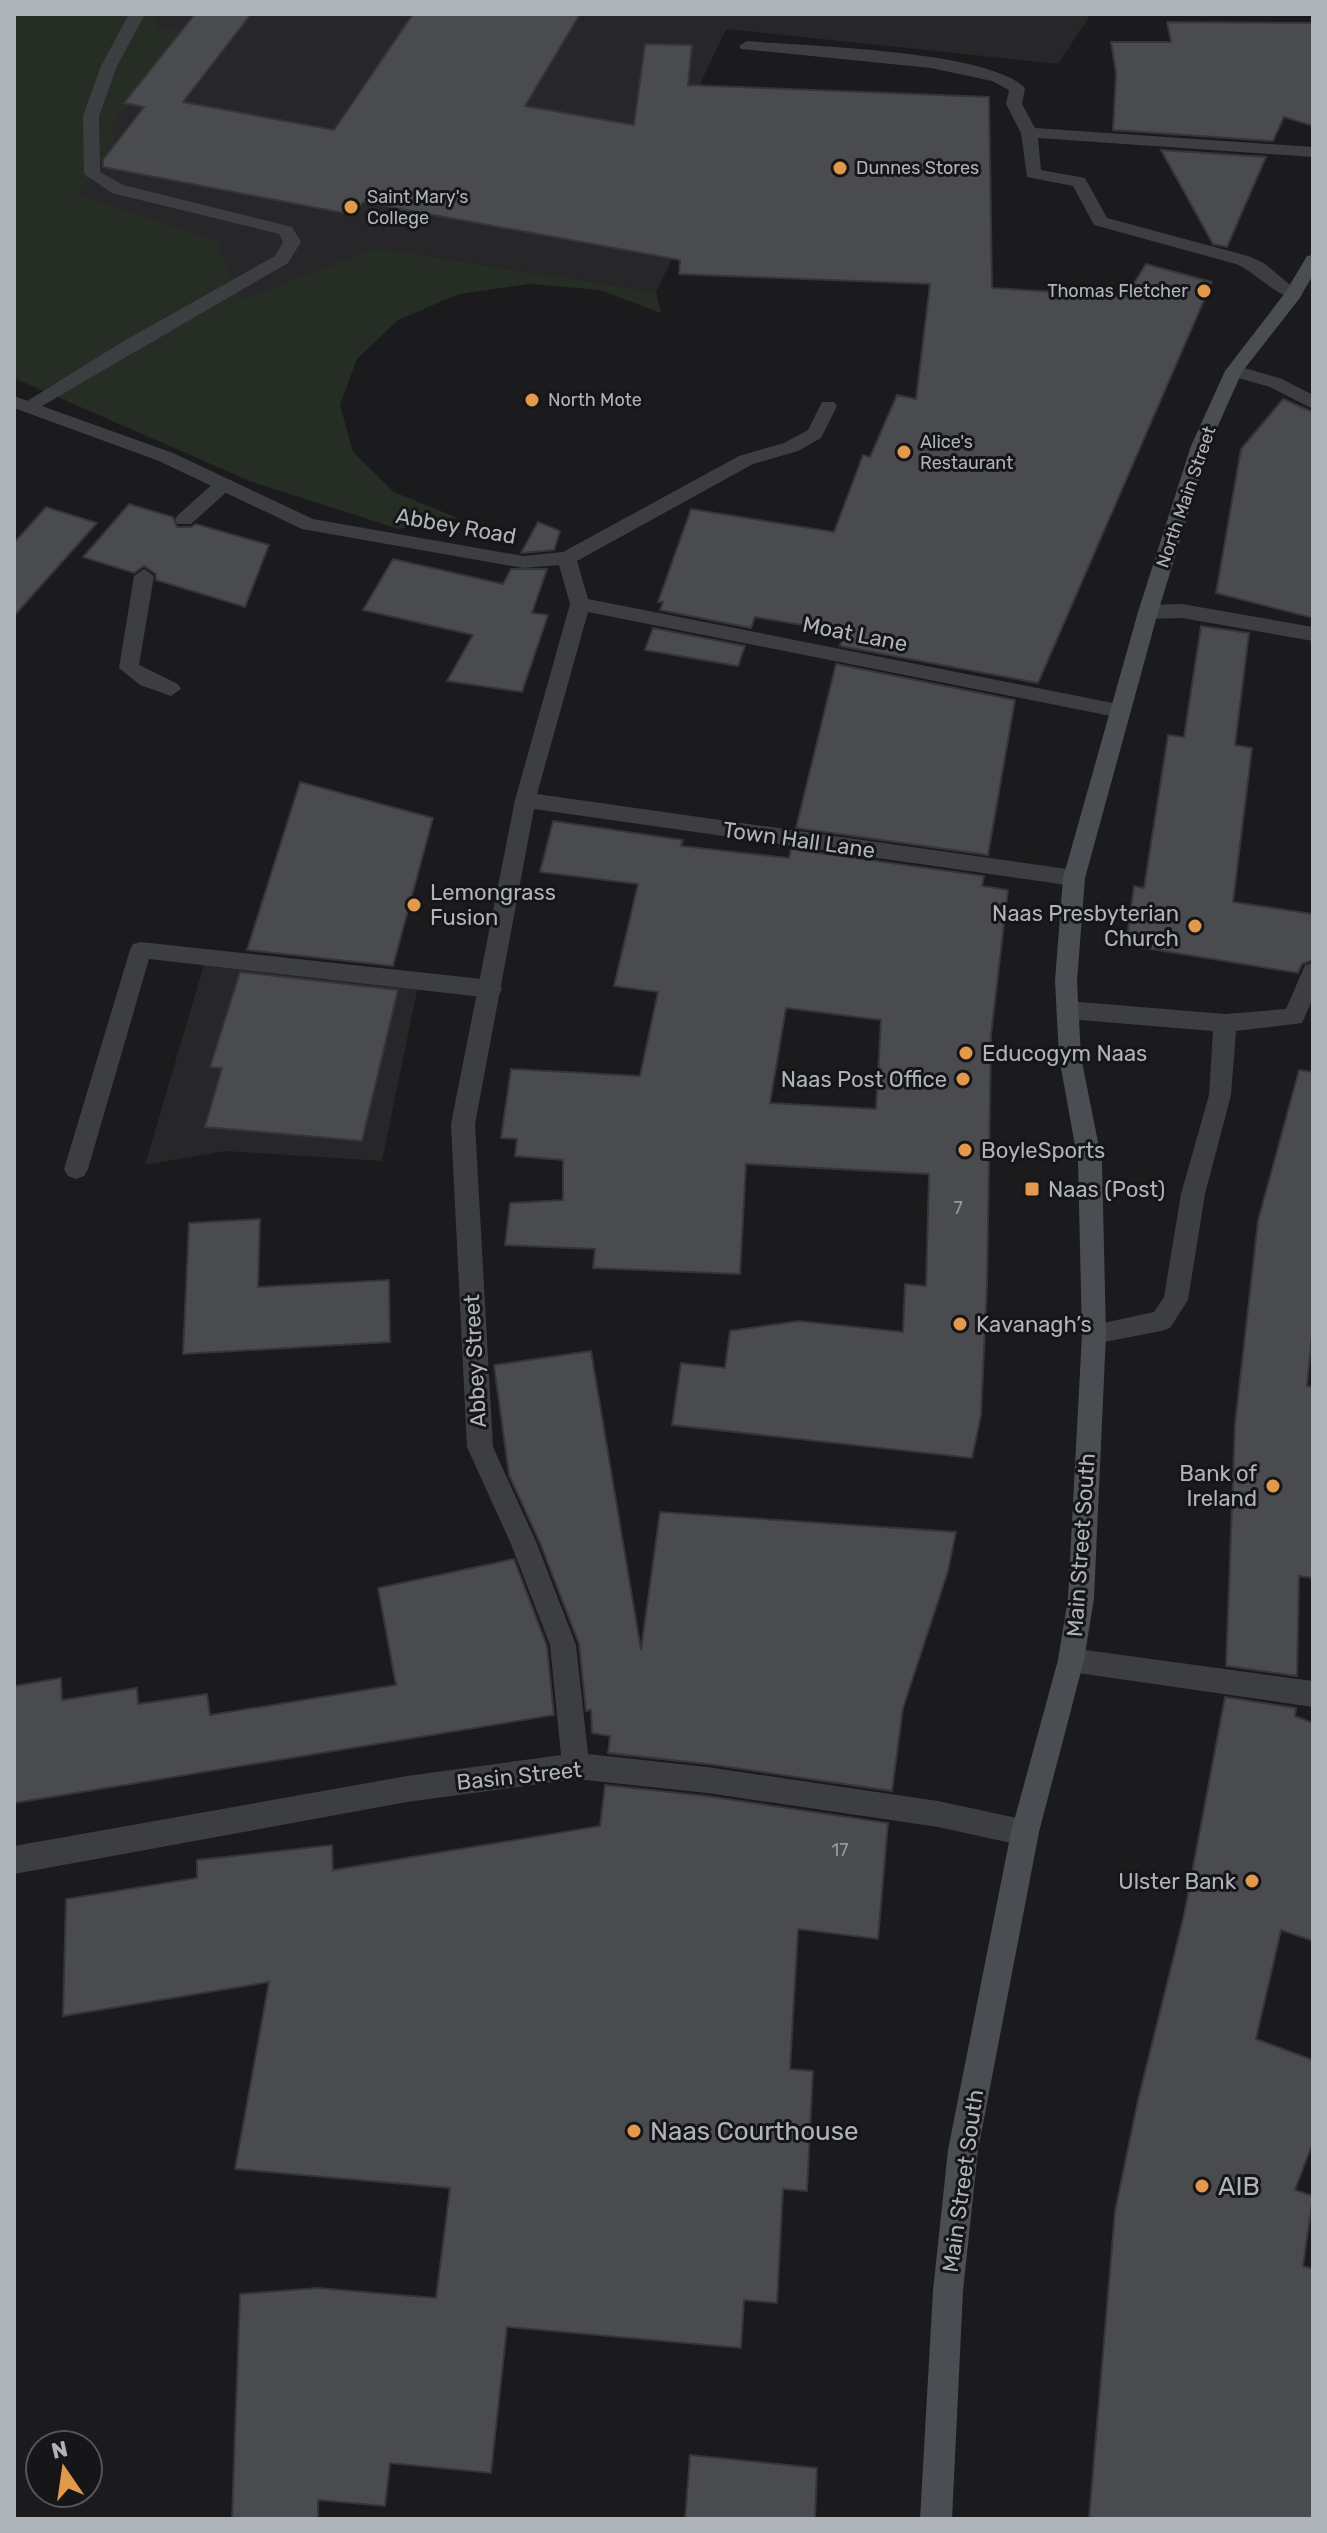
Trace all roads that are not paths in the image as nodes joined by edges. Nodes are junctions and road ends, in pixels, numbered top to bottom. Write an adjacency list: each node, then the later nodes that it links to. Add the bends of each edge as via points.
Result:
1 (137, 14): 9 (street, via 109,66 91,116 92,174 118,189 286,231 292,242 282,259)
2 (747, 46): 3 (street, via 961,66 1006,78 1017,88 1014,104)
3 (1029, 133): 4 (street); 6 (street, via 1033,173 1079,182 1100,221 1242,260)
4 (1313, 152)
5 (1313, 260): 6 (main road, North Main Street)
6 (1293, 295): 7 (main road, North Main Street)
7 (1234, 371): 8 (street, via 1276,383); 16 (main road, North Main Street, via 1200,446)
8 (1313, 403)
9 (22, 404): 11 (street, Abbey Road)
10 (828, 406): 13 (street, via 815,434 746,460)
11 (224, 484): 12 (street); 13 (street, Abbey Road, via 309,525 523,562)
12 (184, 520)
13 (567, 558): 15 (street)
14 (144, 576): 18 (street, via 129,668)
15 (580, 604): 19 (street, Moat Lane); 20 (street)
16 (1148, 612): 17 (street, via 1182,611); 19 (main road, North Main Street)
17 (1313, 634)
18 (171, 689)
19 (1121, 711): 21 (main road, Main Street South)
20 (525, 800): 21 (street, Town Hall Lane); 23 (street)
21 (1074, 878): 24 (main road, Main Street South)
22 (1313, 971): 25 (street, via 1294,1017)
23 (491, 989): 26 (street, via 141,950); 30 (street, Abbey Street, via 463,1124 480,1447 563,1645)
24 (1068, 1010): 25 (street); 27 (main road, Main Street South, via 1070,1057 1090,1162)
25 (1225, 1023): 27 (street, via 1220,1095 1193,1194 1176,1300 1161,1321)
26 (76, 1169)
27 (1094, 1334): 28 (main road, Main Street South, via 1081,1598)
28 (1071, 1660): 29 (street); 31 (main road, Main Street South)
29 (1313, 1694)
30 (576, 1766): 31 (street, Basin Street, via 707,1780); 32 (street, Basin Street, via 407,1789)
31 (1025, 1832): 33 (main road, Main Street South, via 963,2150 948,2291)
32 (14, 1860)
33 (936, 2519)

